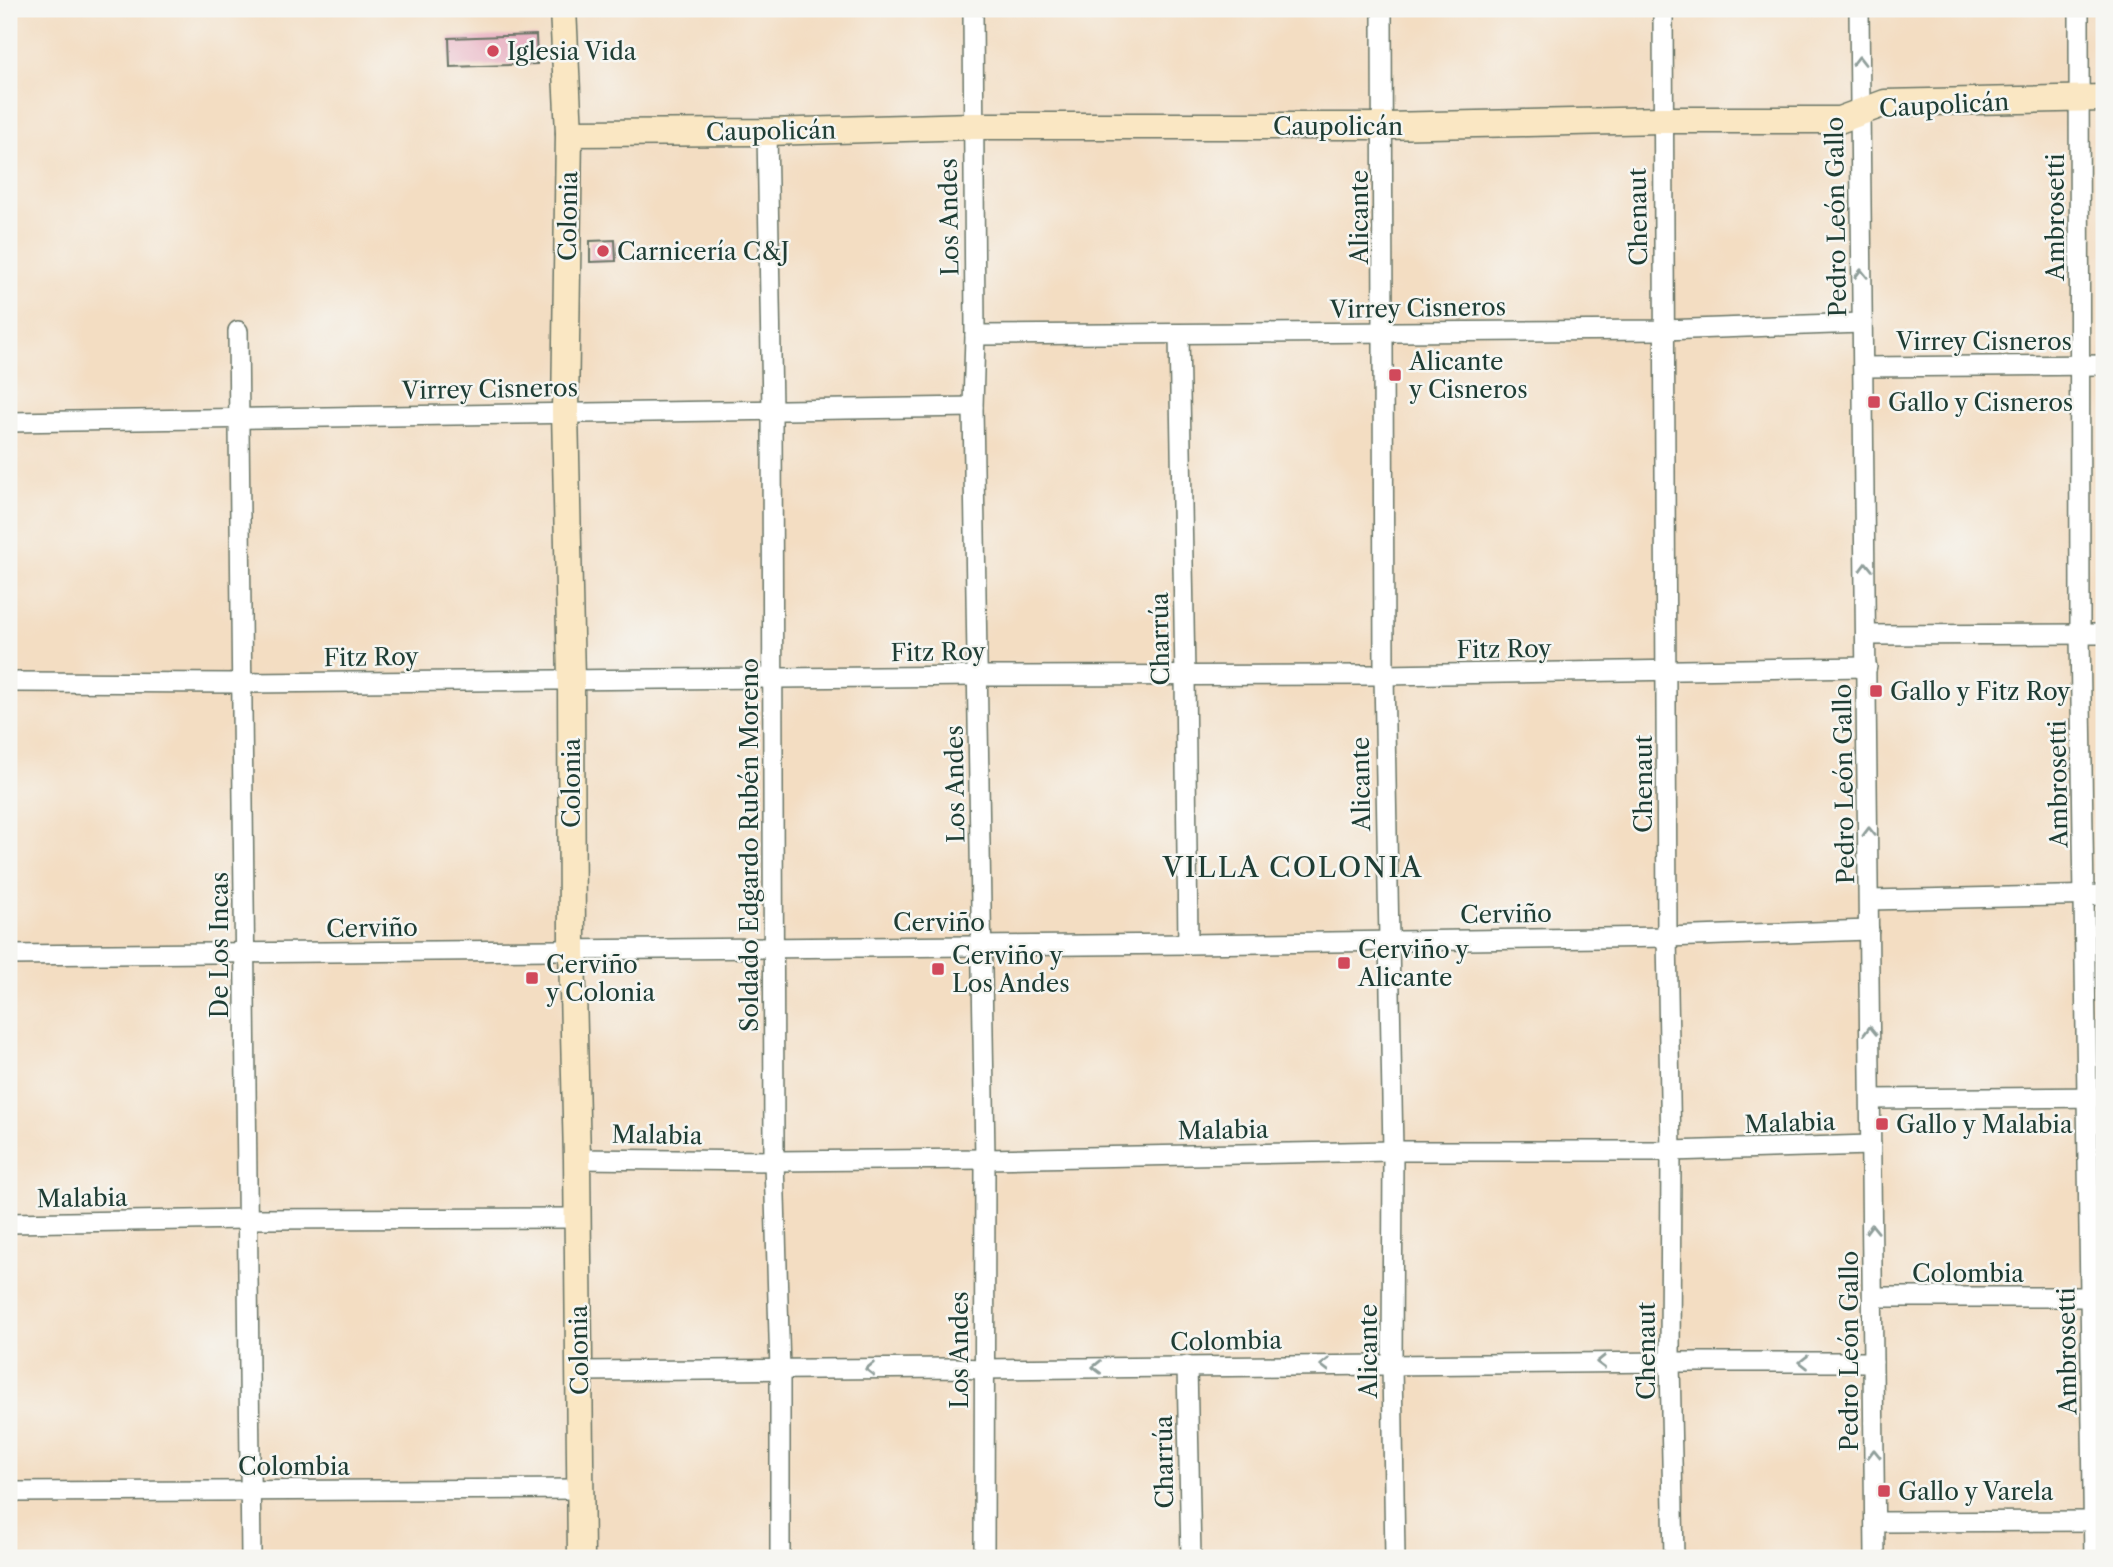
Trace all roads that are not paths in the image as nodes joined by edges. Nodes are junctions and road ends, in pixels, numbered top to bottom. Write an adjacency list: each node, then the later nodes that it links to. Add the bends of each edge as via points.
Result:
1 (563, 9): 13 (street, Colonia)
2 (973, 9): 10 (street, Los Andes)
3 (1382, 9): 11 (street, Alicante)
4 (1663, 9): 9 (street, Chenaut)
5 (1859, 9): 8 (street, Pedro León Gallo, one-way to 5)
6 (2079, 9): 7 (street, Ambrosetti)
7 (2092, 98): 8 (street, Caupolicán, via 1885,103); 20 (street, Ambrosetti)
8 (1859, 113): 9 (street, Caupolicán, via 1839,120); 14 (street, Pedro León Gallo, one-way to 8)
9 (1662, 120): 11 (street, Caupolicán); 15 (street, Chenaut)
10 (973, 126): 11 (street, Caupolicán); 12 (street, Caupolicán); 19 (street, Los Andes)
11 (1384, 126): 17 (street, Alicante)
12 (766, 132): 13 (street, Caupolicán); 24 (street, Soldado Edgardo Rubén Moreno)
13 (569, 133): 25 (street, Colonia)
14 (1862, 324): 15 (street, Virrey Cisneros); 22 (street, Pedro León Gallo)
15 (1664, 330): 17 (street, Virrey Cisneros); 32 (street, Chenaut)
16 (238, 331): 26 (street, De Los Incas)
17 (1384, 333): 18 (street, Virrey Cisneros); 33 (street, Alicante)
18 (1179, 334): 19 (street, Virrey Cisneros); 35 (street, Charrúa)
19 (975, 335): 23 (street, Los Andes)
20 (2081, 365): 21 (street, Virrey Cisneros); 22 (street, Virrey Cisneros); 30 (street, Ambrosetti)
21 (2104, 365)
22 (1863, 367): 29 (street, Pedro León Gallo, one-way to 22)
23 (973, 407): 24 (street, Virrey Cisneros); 34 (street, Los Andes)
24 (772, 409): 25 (street, Virrey Cisneros); 36 (street, Soldado Edgardo Rubén Moreno)
25 (565, 412): 26 (street, Virrey Cisneros); 37 (street, Colonia)
26 (239, 418): 27 (street, Virrey Cisneros); 39 (street, De Los Incas)
27 (9, 422)
28 (2104, 634): 30 (street)
29 (1867, 635): 30 (street); 31 (street, Pedro León Gallo)
30 (2080, 635): 40 (street, Ambrosetti)
31 (1867, 667): 32 (street, Fitz Roy); 42 (street, Pedro León Gallo, one-way to 31)
32 (1667, 671): 33 (street, Fitz Roy); 44 (street, Chenaut)
33 (1384, 675): 35 (street, Fitz Roy); 45 (street, Alicante)
34 (978, 676): 35 (street, Fitz Roy); 36 (street, Fitz Roy); 48 (street, Los Andes)
35 (1185, 676): 46 (street, Charrúa)
36 (772, 678): 37 (street, Fitz Roy); 47 (street, Soldado Edgardo Rubén Moreno)
37 (570, 679): 39 (street, Fitz Roy); 49 (street, Colonia)
38 (9, 682): 39 (street, Fitz Roy)
39 (243, 683): 50 (street, De Los Incas)
40 (2084, 895): 41 (street); 42 (street); 52 (street, Ambrosetti)
41 (2104, 895)
42 (1869, 900): 43 (street, Pedro León Gallo)
43 (1869, 930): 44 (street, Cerviño); 53 (street, Pedro León Gallo, one-way to 43)
44 (1667, 937): 45 (street, Cerviño); 56 (street, Chenaut)
45 (1389, 940): 46 (street, Cerviño); 55 (street, Alicante)
46 (1188, 944): 48 (street, Cerviño)
47 (774, 946): 48 (street, Cerviño); 49 (street, Cerviño); 59 (street, Soldado Edgardo Rubén Moreno)
48 (982, 946): 58 (street, Los Andes)
49 (572, 949): 50 (street, Cerviño); 57 (street, Colonia)
50 (243, 954): 51 (street, Cerviño); 61 (street, De Los Incas)
51 (9, 955)
52 (2095, 1097): 53 (street); 64 (street, Ambrosetti)
53 (1871, 1099): 54 (street, Pedro León Gallo)
54 (1871, 1145): 56 (street, Malabia); 63 (street, Pedro León Gallo, one-way to 54)
55 (1393, 1151): 56 (street, Malabia); 58 (street, Malabia); 67 (street, Alicante)
56 (1671, 1151): 65 (street, Chenaut)
57 (577, 1159): 59 (street, Malabia); 60 (street, Colonia)
58 (985, 1159): 59 (street, Malabia); 69 (street, Los Andes)
59 (774, 1161): 71 (street, Soldado Edgardo Rubén Moreno)
60 (577, 1218): 61 (street, Malabia); 70 (street, Colonia)
61 (246, 1219): 62 (street, Malabia); 73 (street, De Los Incas)
62 (9, 1223)
63 (1873, 1297): 64 (street, Colombia); 66 (street, Pedro León Gallo)
64 (2098, 1297): 75 (street, Ambrosetti)
65 (1670, 1362): 66 (street, Colombia, one-way to 65); 67 (street, Colombia, one-way to 67); 83 (street, Chenaut)
66 (1873, 1362): 76 (street, Pedro León Gallo, one-way to 66)
67 (1392, 1364): 68 (street, Colombia, one-way to 68); 82 (street, Alicante)
68 (1187, 1366): 69 (street, Colombia, one-way to 69); 81 (street, Charrúa)
69 (983, 1369): 71 (street, Colombia, one-way to 71); 80 (street, Los Andes)
70 (579, 1371): 71 (street, Colombia); 72 (street, Colonia)
71 (780, 1371): 79 (street, Soldado Edgardo Rubén Moreno)
72 (580, 1489): 73 (street, Colombia); 78 (street, Colonia)
73 (249, 1491): 74 (street, Colombia); 77 (street, De Los Incas)
74 (9, 1492)
75 (2099, 1521): 76 (street); 85 (street, Ambrosetti)
76 (1875, 1522): 84 (street, Pedro León Gallo)
77 (251, 1558)
78 (581, 1558)
79 (780, 1558)
80 (984, 1558)
81 (1191, 1558)
82 (1395, 1558)
83 (1674, 1558)
84 (1875, 1558)
85 (2094, 1558)

